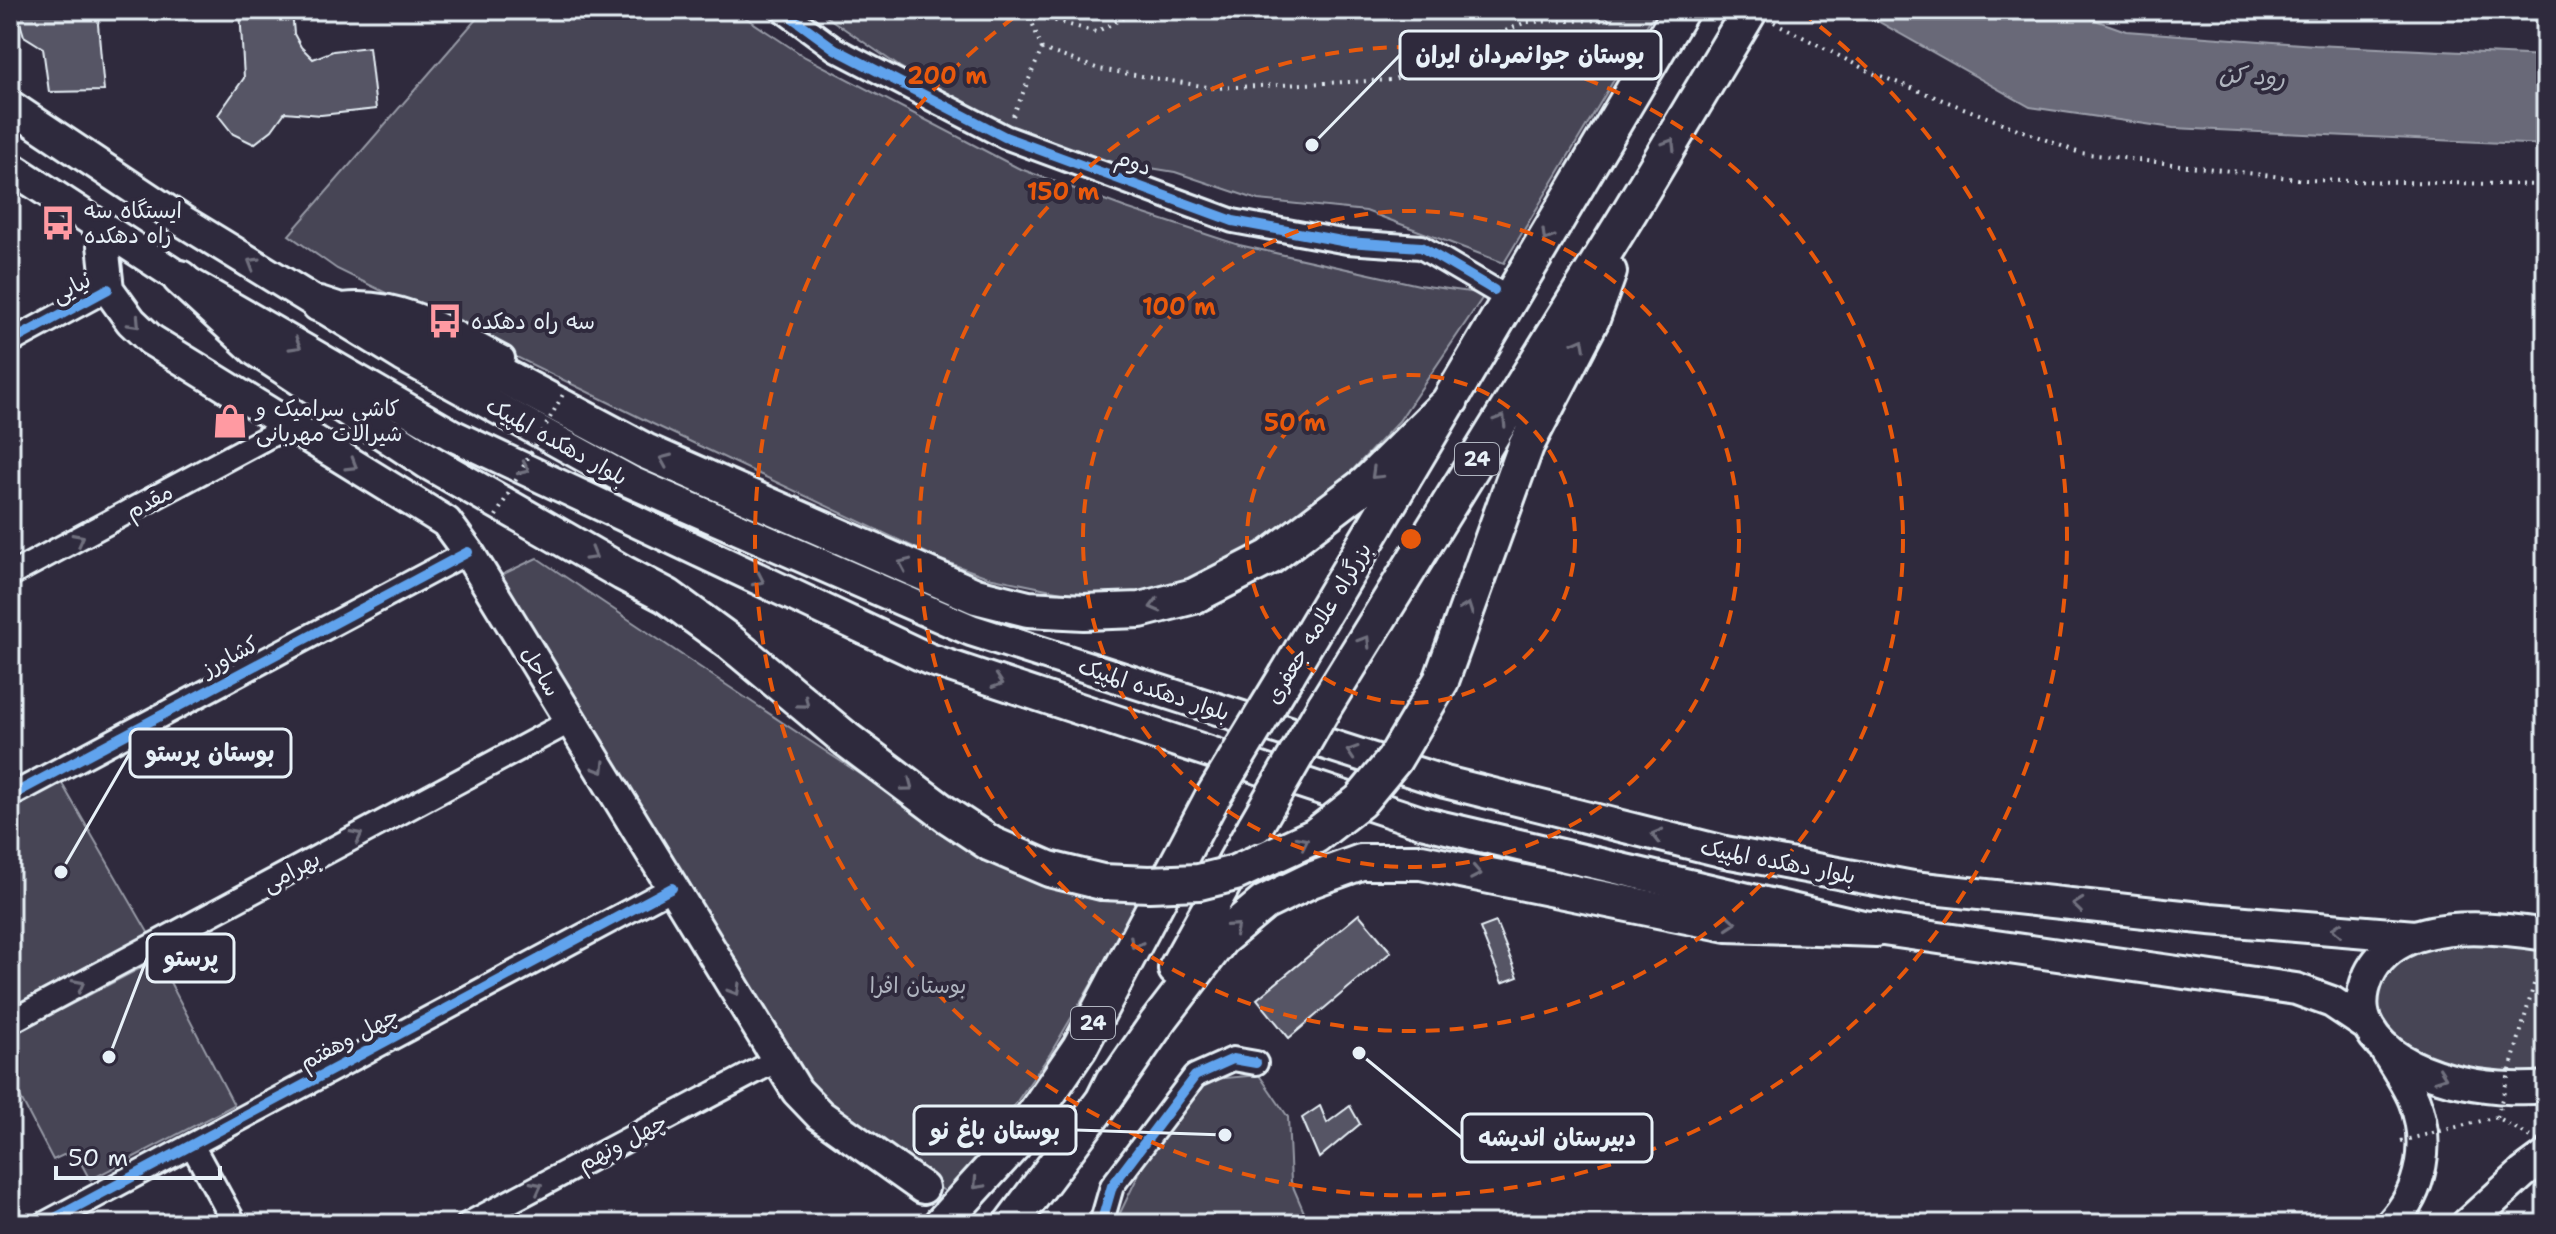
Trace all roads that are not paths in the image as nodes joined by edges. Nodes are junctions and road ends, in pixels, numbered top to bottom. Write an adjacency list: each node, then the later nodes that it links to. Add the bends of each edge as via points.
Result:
1 (782, 10): 10 (street, دوم, via 835,49 1005,137 1233,221 1347,242 1421,247)
2 (1681, 10): 13 (highway, بزرگراه علامه جعفری / 24, one-way to 13)
3 (1757, 13): 6 (highway, 24, one-way to 3)
4 (10, 106): 11 (main road, بلوار دهکده المپیک, one-way to 4, via 181,220)
5 (10, 167): 7 (main road, بلوار دهکده المپیک)
6 (1630, 211): 8 (highway, one-way to 6, bridge, via 257,349 416,453 667,596 846,739 991,844 1049,869 1102,882 1199,882 1235,873 1315,836 1360,801 1394,760 1441,681 1526,446 1592,319); 28 (highway, 24, one-way to 6, bridge, via 1324,707)
7 (101, 227): 8 (main road, بلوار دهکده المپیک); 9 (main road, ساحل)
8 (180, 278): 20 (main road, بلوار دهکده المپیک, one-way to 20, via 452,435 929,659 1421,822)
9 (108, 289): 12 (street, نیایی); 14 (main road, ساحل, one-way to 14, via 151,340)
10 (1494, 290)
11 (322, 305): 13 (highway, one-way to 11, via 1366,484 1270,557 1194,596 1140,610 1028,609 976,596 645,451 424,338); 22 (main road, بلوار دهکده المپیک, one-way to 11, via 1913,887 1725,852 1445,782 971,630 631,482)
12 (10, 342)
13 (1451, 400): 35 (highway, بزرگراه علامه جعفری / 24, one-way to 35, bridge, via 1211,800 1080,1047 1014,1144)
14 (288, 426): 15 (main road, ساحل, one-way to 15, via 446,522); 16 (street, مقدم, one-way to 14)
15 (468, 552): 17 (main road, ساحل); 18 (street, کشاورز)
16 (10, 575)
17 (571, 721): 19 (main road, ساحل, one-way to 19); 23 (street, بهرامی, one-way to 17)
18 (10, 796)
19 (672, 888): 25 (main road, ساحل, one-way to 25); 29 (street, چهل وهفتم)
20 (1876, 929): 24 (main road, بلوار دهکده المپیک, via 2296,989 2332,1002); 28 (highway, one-way to 20, via 1221,939 1264,903 1361,862 1421,862 1727,924)
21 (2542, 935): 22 (main road, via 2487,929)
22 (2415, 936): 24 (main road, via 2380,956 2370,972 2362,1005)
23 (10, 1022)
24 (2373, 1034): 27 (main road, بلوار دهکده المپیک, one-way to 27, via 2412,1064 2455,1082); 38 (main road, via 2405,1081 2423,1134 2412,1194)
25 (777, 1060): 31 (main road, ساحل, via 820,1115); 34 (street, چهل ونهم, one-way to 25)
26 (1256, 1063): 37 (street, via 1233,1059 1195,1076 1112,1186)
27 (2546, 1087)
28 (1103, 1101): 36 (highway, 24)
29 (192, 1145): 32 (street, چهل وهفتم); 33 (street)
30 (2546, 1156): 39 (main road)
31 (923, 1188)
32 (44, 1224)
33 (235, 1224)
34 (468, 1224)
35 (941, 1224)
36 (1011, 1224)
37 (1101, 1224)
38 (2391, 1224)
39 (2467, 1224)

